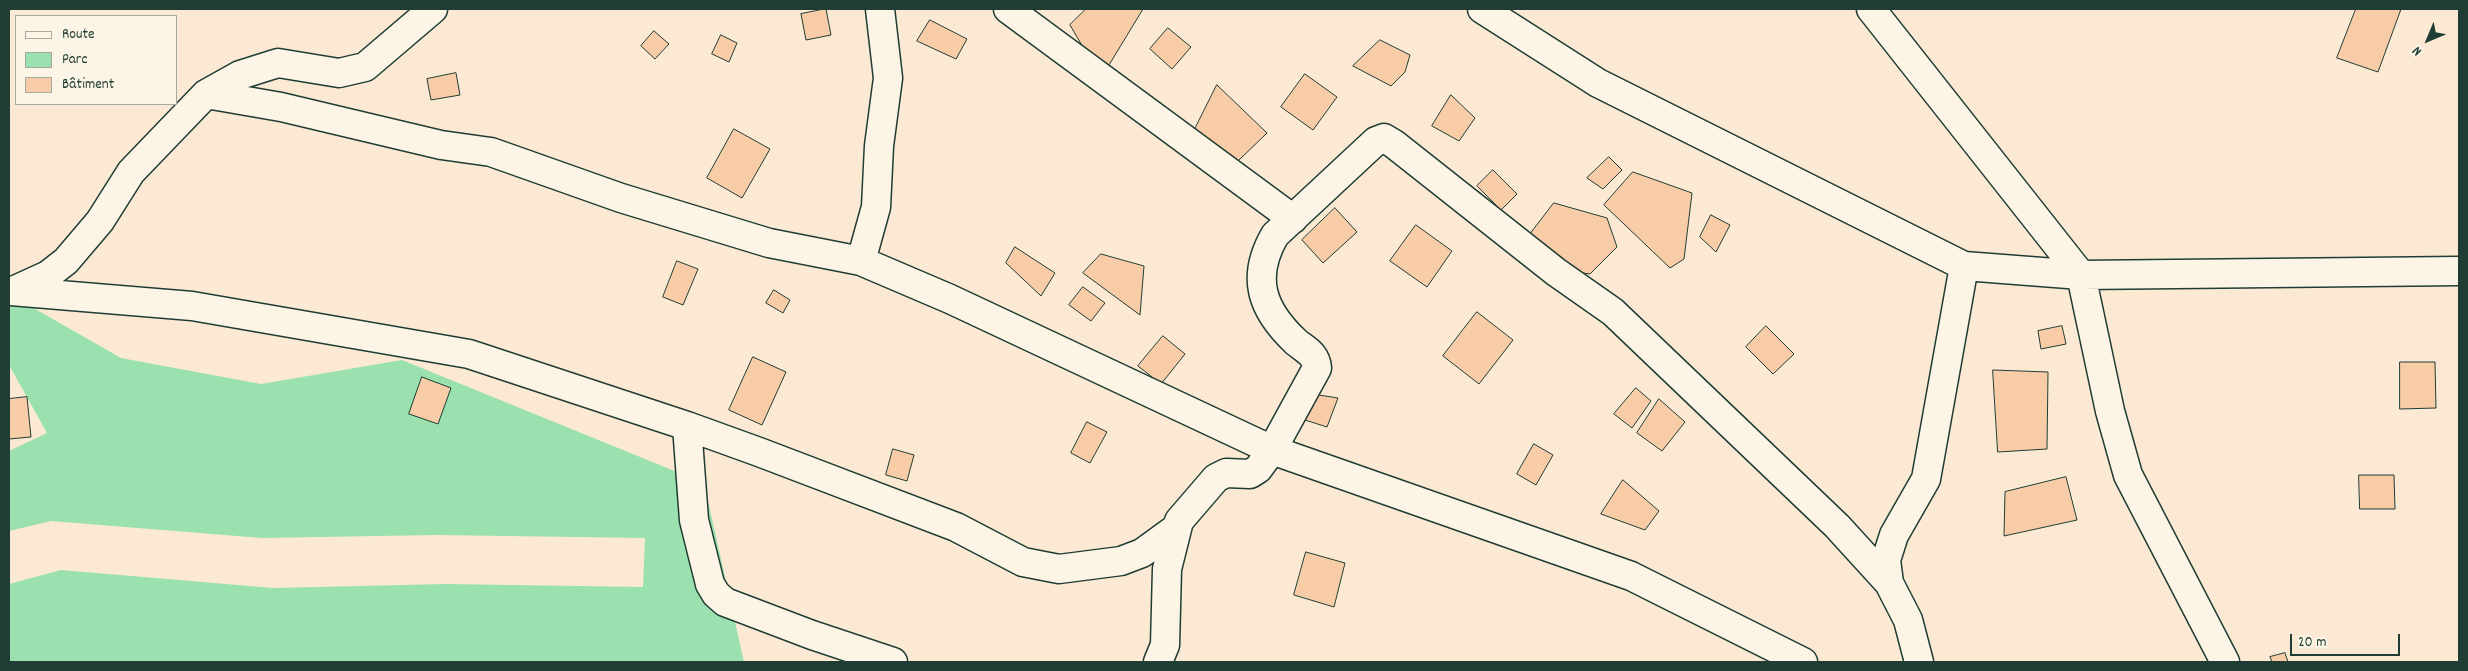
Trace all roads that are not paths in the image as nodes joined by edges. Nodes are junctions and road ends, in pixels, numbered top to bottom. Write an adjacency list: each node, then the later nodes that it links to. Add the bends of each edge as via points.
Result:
1 (433, 9): 6 (street, via 365,67 338,74 278,63 240,75)
2 (880, 9): 8 (street, via 888,78 876,207)
3 (1008, 9): 7 (street)
4 (1482, 9): 9 (street, via 1598,83)
5 (1871, 9): 11 (street)
6 (206, 94): 8 (street, via 281,107 441,145 492,152 621,198 760,240); 12 (street, via 131,172 100,221 66,260 48,275)
7 (1293, 219): 14 (street, via 1275,235 1264,254 1262,277 1266,304 1276,322 1314,356 1317,368); 16 (street, via 1376,141 1384,138 1394,144 1556,272 1613,312 1837,526)
8 (861, 261): 14 (street)
9 (1964, 266): 11 (street); 16 (street, via 1926,479 1894,535 1886,560)
10 (2459, 271): 11 (street)
11 (2081, 275): 21 (street, via 2110,412 2128,475)
12 (10, 292): 13 (street, via 192,306 469,354)
13 (687, 426): 15 (street, via 956,526 1023,562 1059,569 1121,561 1142,553); 17 (street, via 694,520 710,584 716,594 725,602 777,622)
14 (1272, 450): 15 (street, via 1258,469 1250,474 1226,473 1216,478); 19 (street, via 1631,576)
15 (1175, 530): 18 (street, via 1166,569 1165,645)
16 (1889, 583): 20 (street, via 1908,620)
17 (893, 662)
18 (1158, 662)
19 (1802, 662)
20 (1919, 662)
21 (2225, 662)

